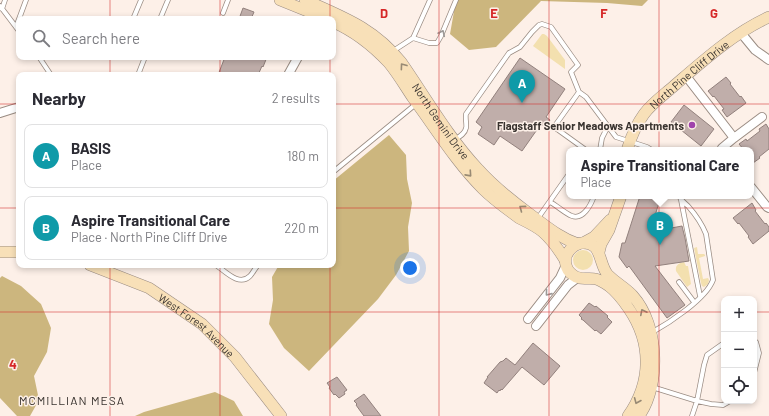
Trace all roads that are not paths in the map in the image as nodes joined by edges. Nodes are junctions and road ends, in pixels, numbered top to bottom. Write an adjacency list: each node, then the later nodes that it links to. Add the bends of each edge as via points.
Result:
1 (5, 0): 10 (lane)
2 (26, 0): 13 (lane)
3 (141, 0): 14 (lane)
4 (168, 0): 15 (lane)
5 (228, 0): 12 (lane)
6 (280, 0): 11 (street, North Gemini Drive)
7 (305, 0): 11 (street, North Gemini Drive)
8 (430, 0): 22 (lane)
9 (456, 0): 22 (lane, one-way to 9, via 429,43 437,42)
10 (1, 7): 20 (lane)
11 (316, 13): 16 (street, North Gemini Drive)
12 (223, 14)
13 (20, 16)
14 (134, 16)
15 (161, 16)
16 (330, 16)
17 (336, 17): 23 (street, North Gemini Drive, via 352,21 370,32)
18 (769, 17): 21 (street, North Pine Cliff Drive)
19 (336, 23): 33 (street, North Gemini Drive, via 375,48 390,64)
20 (16, 27)
21 (741, 33): 27 (street, via 755,50); 31 (street, North Pine Cliff Drive)
22 (413, 38): 23 (lane)
23 (392, 52): 39 (street, North Gemini Drive, one-way to 23)
24 (41, 60): 28 (lane)
25 (144, 60): 29 (lane)
26 (296, 60): 30 (street)
27 (769, 60)
28 (49, 72)
29 (139, 72)
30 (290, 72)
31 (686, 76): 38 (street); 40 (street, North Pine Cliff Drive, via 645,113)
32 (579, 92): 37 (lane, via 586,97); 39 (lane, via 571,72 578,65 551,27 539,25 520,47 509,53 466,114 466,128 463,134); 41 (lane, via 554,127)
33 (417, 103): 45 (lane); 60 (street, North Gemini Drive, one-way to 60, via 475,181 507,210 541,230 554,243)
34 (16, 108): 35 (street)
35 (0, 113)
36 (762, 117): 38 (street)
37 (608, 126): 40 (lane); 42 (lane)
38 (734, 138): 44 (street)
39 (454, 140): 55 (street, North Gemini Drive, one-way to 39, via 496,188)
40 (628, 146): 43 (lane)
41 (582, 147)
42 (600, 147)
43 (647, 147)
44 (723, 147)
45 (336, 170)
46 (566, 178): 52 (lane)
47 (754, 191): 53 (street)
48 (593, 199): 52 (lane, via 586,212 578,217)
49 (620, 199): 54 (street)
50 (680, 199): 66 (lane)
51 (681, 199): 66 (lane, via 706,234 713,280)
52 (550, 202): 55 (lane)
53 (769, 208)
54 (613, 217): 56 (street, via 594,237); 59 (street, via 601,244)
55 (537, 219): 56 (street, North Gemini Drive, via 555,233)
56 (581, 244): 59 (street, North Gemini Drive, via 592,246); 60 (street, via 569,250)
57 (0, 252): 58 (street)
58 (16, 252)
59 (600, 257): 64 (street, via 597,272 593,276); 70 (street, North Gemini Drive, one-way to 59, via 642,309 633,296 606,273)
60 (566, 263): 64 (street, North Gemini Drive, via 572,275); 68 (street, one-way to 68, via 560,278)
61 (98, 268): 77 (street, West Forest Avenue, via 149,288 202,324 235,357)
62 (220, 268): 63 (lane, via 238,280 246,279)
63 (256, 268)
64 (582, 278): 69 (street, via 568,285); 74 (street, North Gemini Drive, via 597,279 610,286 635,317 644,339)
65 (679, 282): 67 (lane)
66 (700, 296): 67 (lane)
67 (694, 302): 70 (lane, via 673,320)
68 (528, 319)
69 (536, 326)
70 (651, 333): 74 (street, North Gemini Drive, via 654,368)
71 (721, 345): 75 (lane, via 707,355)
72 (757, 346): 73 (lane, via 759,353)
73 (757, 361)
74 (647, 386): 75 (lane); 78 (street, North Gemini Drive, one-way to 78); 79 (street, North Gemini Drive, via 648,397)
75 (698, 401): 76 (lane); 80 (lane)
76 (725, 404)
77 (281, 416)
78 (628, 416)
79 (639, 416)
80 (692, 416)

